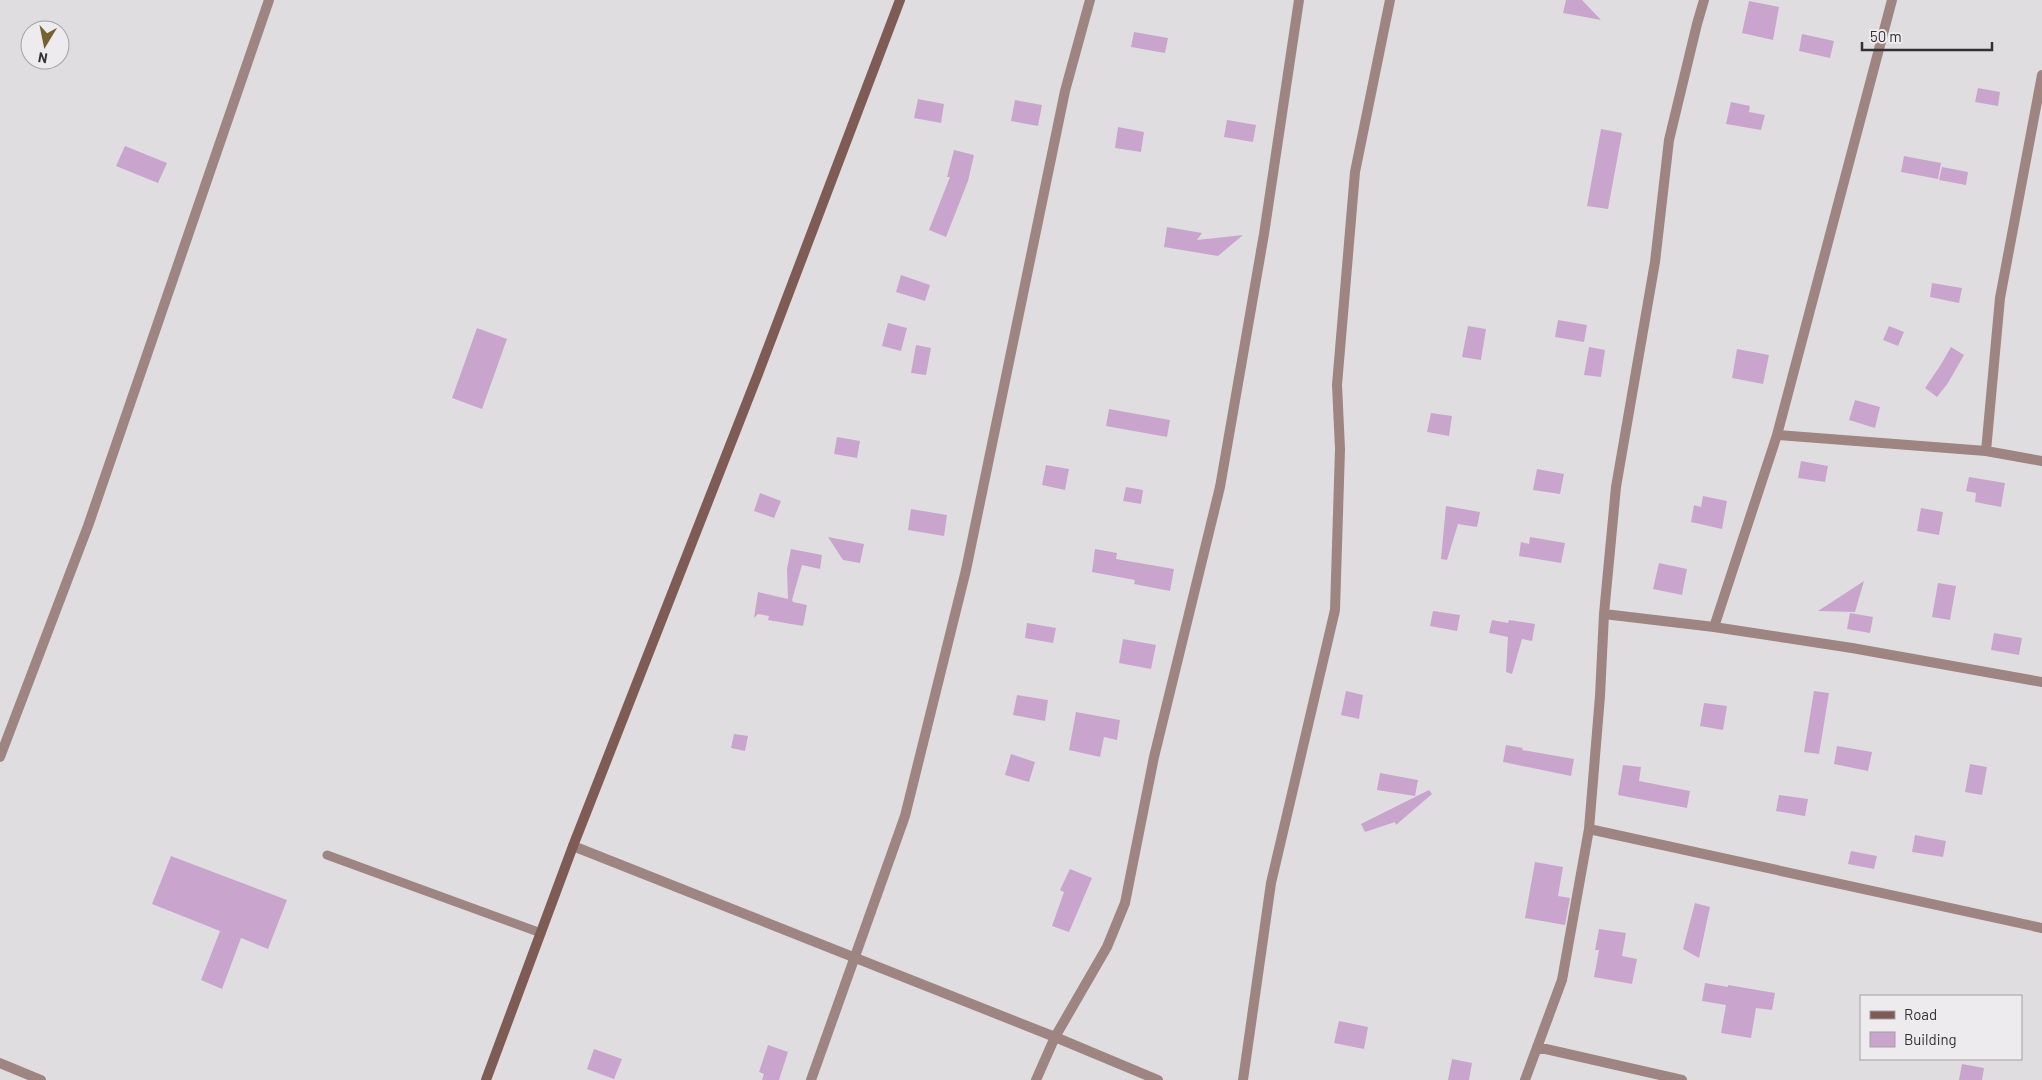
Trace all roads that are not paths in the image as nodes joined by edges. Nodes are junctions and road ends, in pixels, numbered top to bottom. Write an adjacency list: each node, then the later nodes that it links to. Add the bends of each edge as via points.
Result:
1 (269, 0): 15 (street, via 88,526)
2 (900, 0): 17 (main road)
3 (1090, 0): 21 (street, via 1065,91 966,570 905,816)
4 (1299, 0): 22 (street, via 1264,234 1220,487 1154,757 1124,903 1107,947)
5 (1390, 0): 30 (street, via 1355,172 1337,385 1340,449 1335,610 1271,883)
6 (1704, 0): 12 (street, via 1669,140 1655,262 1616,487)
7 (1892, 0): 9 (street)
8 (2042, 75): 10 (street, via 2000,298)
9 (1777, 435): 10 (street); 13 (street)
10 (1986, 451): 11 (street)
11 (2042, 461)
12 (1604, 614): 13 (street); 16 (street)
13 (1714, 627): 14 (street)
14 (2042, 682)
15 (0, 757)
16 (1589, 829): 19 (street); 23 (street, via 1562,980)
17 (573, 846): 20 (main road); 21 (street)
18 (328, 855): 20 (lane)
19 (2042, 928)
20 (541, 933): 26 (main road)
21 (854, 957): 22 (street); 27 (street)
22 (1055, 1037): 28 (street); 29 (street)
23 (1537, 1048): 31 (street); 32 (street)
24 (0, 1064): 25 (street)
25 (41, 1080)
26 (486, 1080)
27 (811, 1080)
28 (1036, 1080)
29 (1158, 1080)
30 (1242, 1080)
31 (1525, 1080)
32 (1682, 1080)

